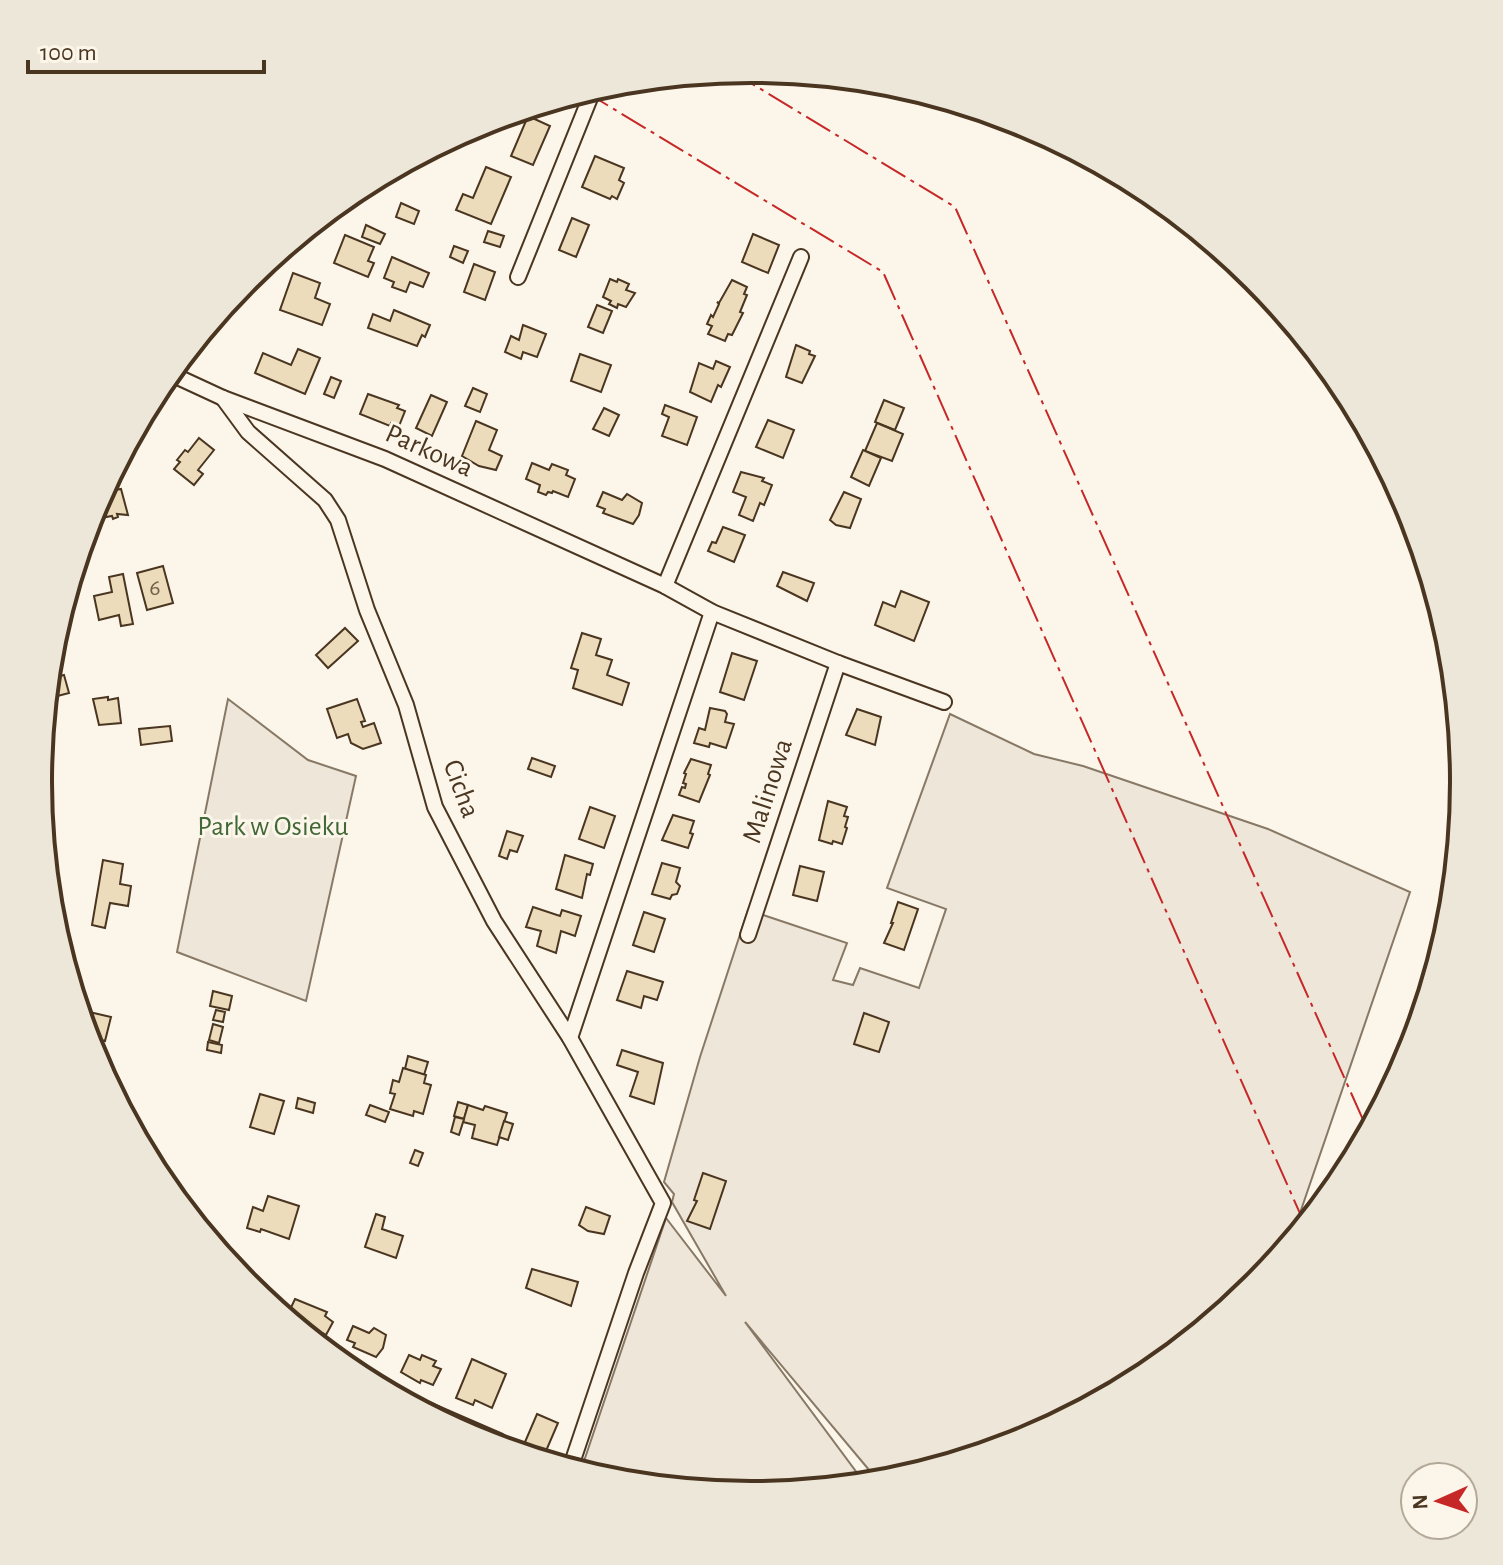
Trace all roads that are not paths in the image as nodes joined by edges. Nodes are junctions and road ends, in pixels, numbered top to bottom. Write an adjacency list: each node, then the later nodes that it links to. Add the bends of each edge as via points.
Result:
1 (588, 103): 3 (street)
2 (801, 257): 6 (street)
3 (518, 277)
4 (181, 379): 5 (street, Parkowa)
5 (223, 398): 6 (street, Parkowa, via 385,459); 11 (street, Cicha, via 248,432 325,500 338,520 406,705 435,807 494,921)
6 (665, 586): 7 (street, Parkowa)
7 (712, 612): 8 (street, Parkowa); 11 (street)
8 (838, 663): 9 (street, Parkowa); 10 (street, Malinowa)
9 (944, 702)
10 (748, 935)
11 (570, 1038): 12 (street, Cicha, via 663,1203)
12 (573, 1459)

